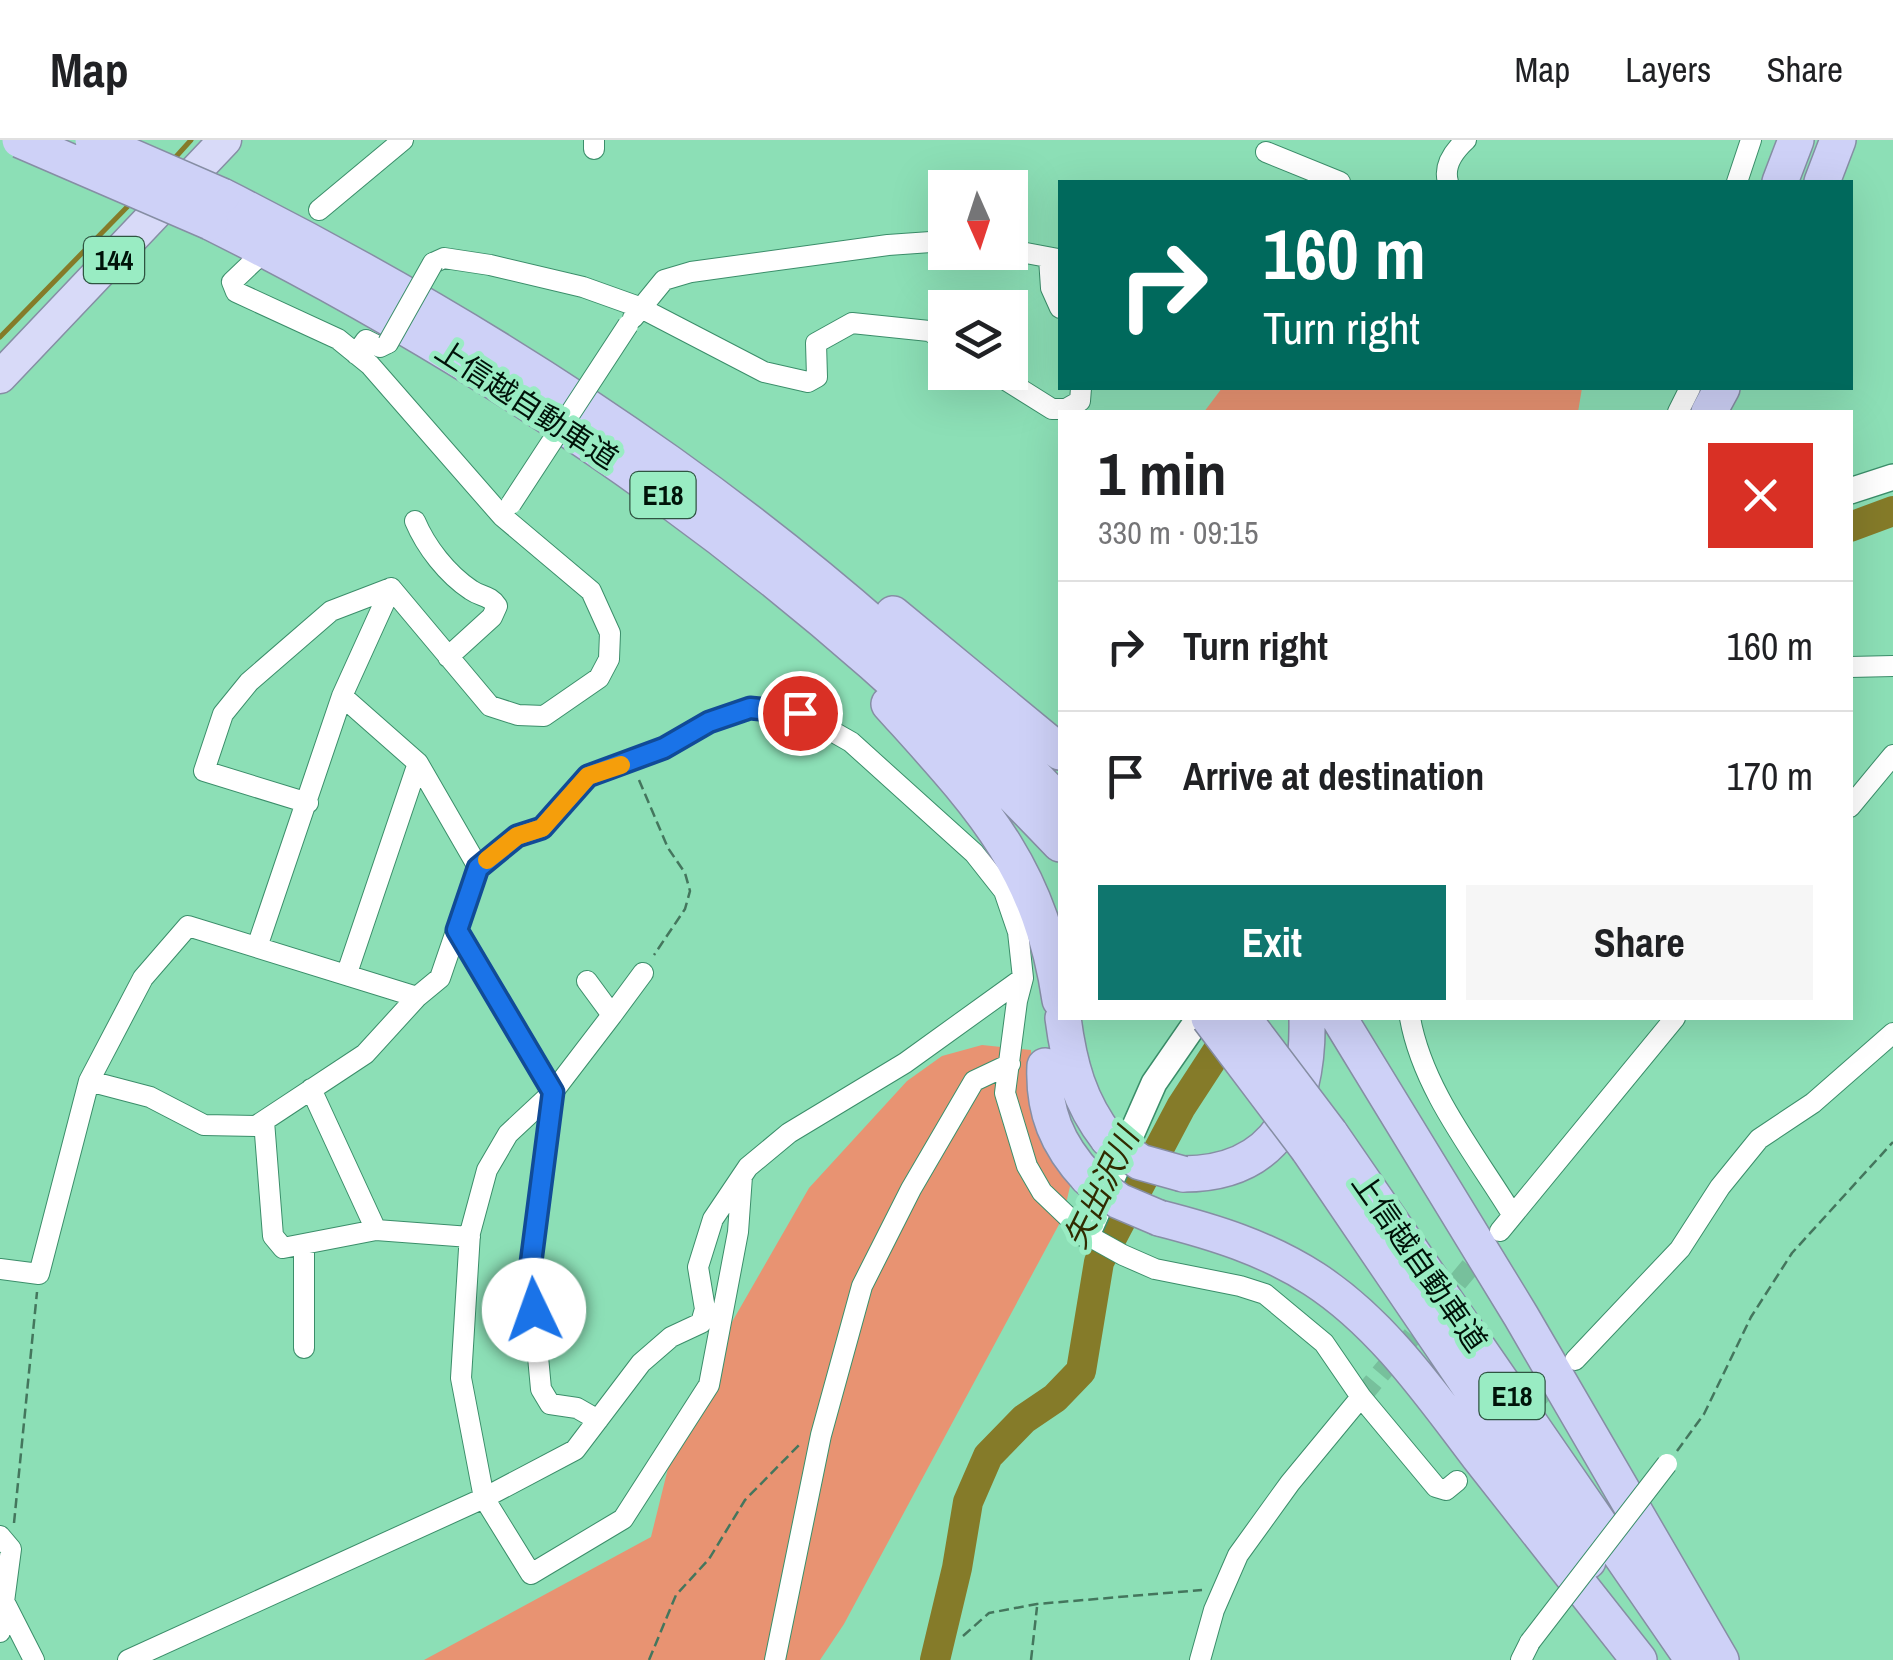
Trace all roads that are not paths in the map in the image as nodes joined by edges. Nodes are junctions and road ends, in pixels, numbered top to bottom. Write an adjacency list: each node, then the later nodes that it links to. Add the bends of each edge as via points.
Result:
1 (20, 140): 15 (highway, 上信越自動車道 / E18, bridge)
2 (94, 140): 15 (highway, 上信越自動車道 / E18, bridge)
3 (225, 140): 25 (highway, 144)
4 (404, 140): 16 (street)
5 (1466, 140): 11 (street, via 1453,153)
6 (1751, 140): 12 (street)
7 (1796, 140): 13 (highway)
8 (1838, 140): 14 (highway)
9 (1266, 152): 10 (street)
10 (1335, 180)
11 (1447, 180)
12 (1738, 180)
13 (1781, 180)
14 (1823, 180)
15 (216, 209): 28 (highway, 上信越自動車道 / E18); 29 (highway, 上信越自動車道 / E18, via 336,253)
16 (320, 210)
17 (928, 243): 22 (street, via 691,272 664,280)
18 (1028, 254): 19 (street)
19 (1054, 259): 21 (street, via 1051,288)
20 (254, 261): 24 (street, via 232,282 236,292 338,339)
21 (1058, 304)
22 (634, 316): 23 (street, via 764,372 808,382 817,377 816,343 852,322); 24 (street, bridge, via 583,287 444,258 433,263 388,344 366,340); 32 (street, bridge)
23 (928, 331)
24 (356, 354): 32 (street)
25 (0, 377)
26 (1022, 390): 27 (street, via 1052,409 1066,409 1080,401)
27 (1081, 390)
28 (524, 397): 45 (highway, 上信越自動車道 / E18, via 802,603 946,728); 53 (highway, via 764,586 922,740 1018,864 1047,936)
29 (629, 432): 39 (highway, via 878,602); 42 (highway, 上信越自動車道 / E18, via 898,646)
30 (1893, 478): 31 (street)
31 (1853, 491)
32 (506, 510): 35 (street, via 591,591 610,633 609,659 599,678 544,716 490,706)
33 (415, 521): 35 (street, via 455,577 497,606)
34 (391, 588): 35 (street); 38 (street); 43 (street, via 332,611 249,682 223,714 204,771)
35 (448, 657)
36 (1853, 666): 37 (street)
37 (1893, 666)
38 (342, 696): 41 (street); 43 (street)
39 (1058, 750)
40 (1893, 755): 44 (street)
41 (418, 763): 46 (street); 49 (street)
42 (1058, 802)
43 (308, 803): 48 (street)
44 (1853, 803)
45 (1058, 842)
46 (478, 868): 47 (street); 51 (street, via 517,836 542,828 588,776 750,708 800,713 851,742 974,853 1004,890)
47 (457, 930): 54 (street, via 440,978); 68 (street)
48 (257, 947): 49 (street); 66 (street, via 188,926 143,978)
49 (347, 973): 54 (street)
50 (642, 973): 55 (street)
51 (1024, 978): 65 (street, via 1017,1001); 71 (street, via 905,1063 789,1133)
52 (586, 981): 55 (street)
53 (1058, 990)
54 (417, 996): 67 (street, via 365,1054)
55 (612, 1016): 68 (street)
56 (1062, 1020): 60 (highway, bridge, via 1075,1083 1108,1140 1140,1162 1204,1174 1252,1158 1286,1126 1304,1078)
57 (1198, 1020): 74 (street, via 1154,1083)
58 (1211, 1020): 70 (highway, 上信越自動車道 / E18, bridge)
59 (1245, 1020): 70 (highway, 上信越自動車道 / E18, bridge)
60 (1308, 1020)
61 (1340, 1020): 95 (highway)
62 (1410, 1020): 63 (street, via 1417,1053 1506,1223)
63 (1673, 1020)
64 (1893, 1032): 78 (street, via 1759,1140 1680,1249)
65 (1028, 1065): 74 (street, via 1006,1092 1028,1166 1042,1192); 90 (street, via 974,1081 862,1286 821,1435); 92 (highway, bridge, via 1072,1161 1120,1202 1246,1243 1346,1302 1434,1398)
66 (89, 1081): 69 (street, via 150,1097 204,1125); 76 (street, via 39,1274)
67 (311, 1089): 69 (street); 72 (street)
68 (553, 1092): 73 (street, via 508,1134 487,1170); 80 (street, via 530,1270 541,1390 550,1404)
69 (264, 1121): 75 (street, via 273,1236 282,1248)
70 (1319, 1141): 93 (highway, 上信越自動車道 / E18); 94 (highway, 上信越自動車道 / E18)
71 (742, 1176): 80 (street, via 713,1219 698,1268 701,1323 671,1337 641,1364); 83 (street, via 738,1232 708,1385 622,1519 531,1574)
72 (376, 1230): 73 (street); 75 (street)
73 (470, 1237): 83 (street, via 460,1378)
74 (1092, 1238): 79 (street, via 1154,1269 1265,1294 1324,1343)
75 (304, 1244): 77 (street)
76 (0, 1269)
77 (304, 1348)
78 (1575, 1360)
79 (1361, 1398): 82 (street, via 1436,1487 1446,1490); 91 (street, via 1238,1555)
80 (598, 1420): 83 (street, via 576,1450)
81 (1667, 1464): 87 (street, bridge)
82 (1457, 1480)
83 (484, 1498): 89 (street)
84 (6, 1542): 85 (street)
85 (6, 1605): 86 (street); 88 (street)
86 (0, 1632)
87 (1526, 1651)
88 (34, 1660)
89 (128, 1660)
90 (776, 1660)
91 (1200, 1660)
92 (1639, 1660)
93 (1657, 1660)
94 (1693, 1660)
95 (1721, 1660)

